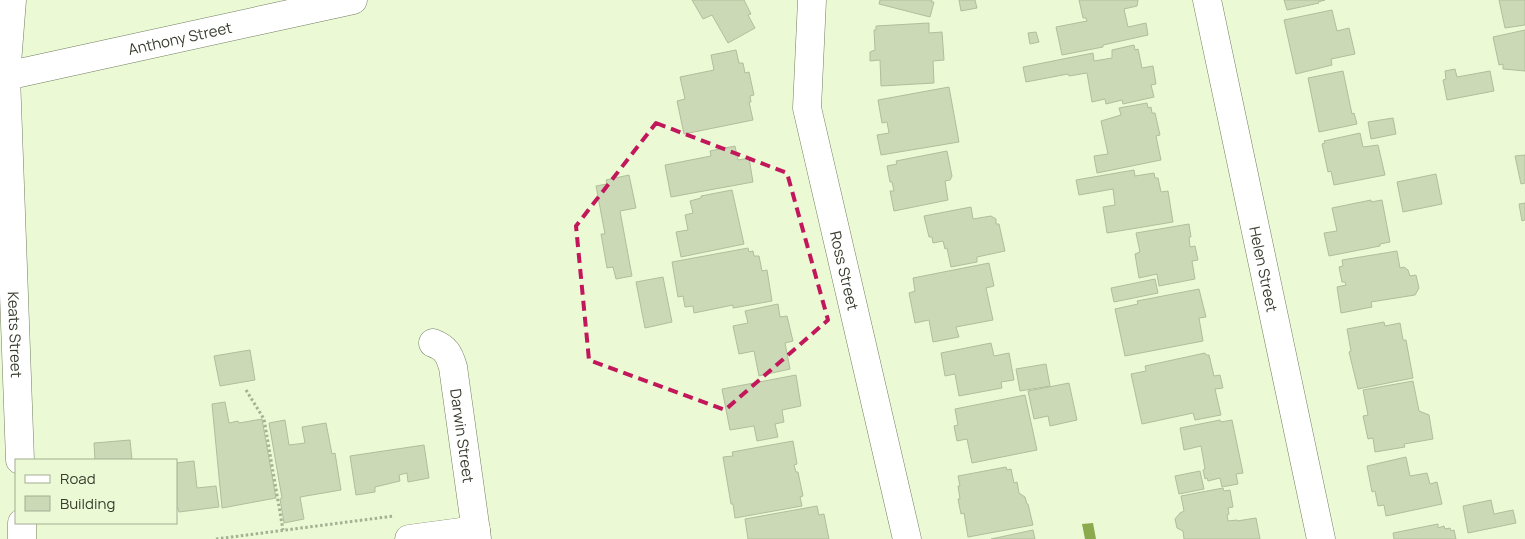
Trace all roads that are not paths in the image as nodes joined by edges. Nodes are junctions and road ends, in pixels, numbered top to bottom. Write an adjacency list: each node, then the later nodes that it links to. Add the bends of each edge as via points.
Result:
1 (12, 0): 5 (street, Keats Street)
2 (353, 0): 5 (street, Anthony Street)
3 (812, 0): 12 (street, Ross Street, via 808,108)
4 (1207, 0): 13 (street, Helen Street)
5 (6, 76): 7 (street, Keats Street)
6 (433, 343): 10 (street, Darwin Street, via 442,346 453,367)
7 (20, 459)
8 (22, 524): 11 (street)
9 (404, 527): 10 (street)
10 (476, 534)
11 (22, 539)
12 (907, 539)
13 (1321, 539)

